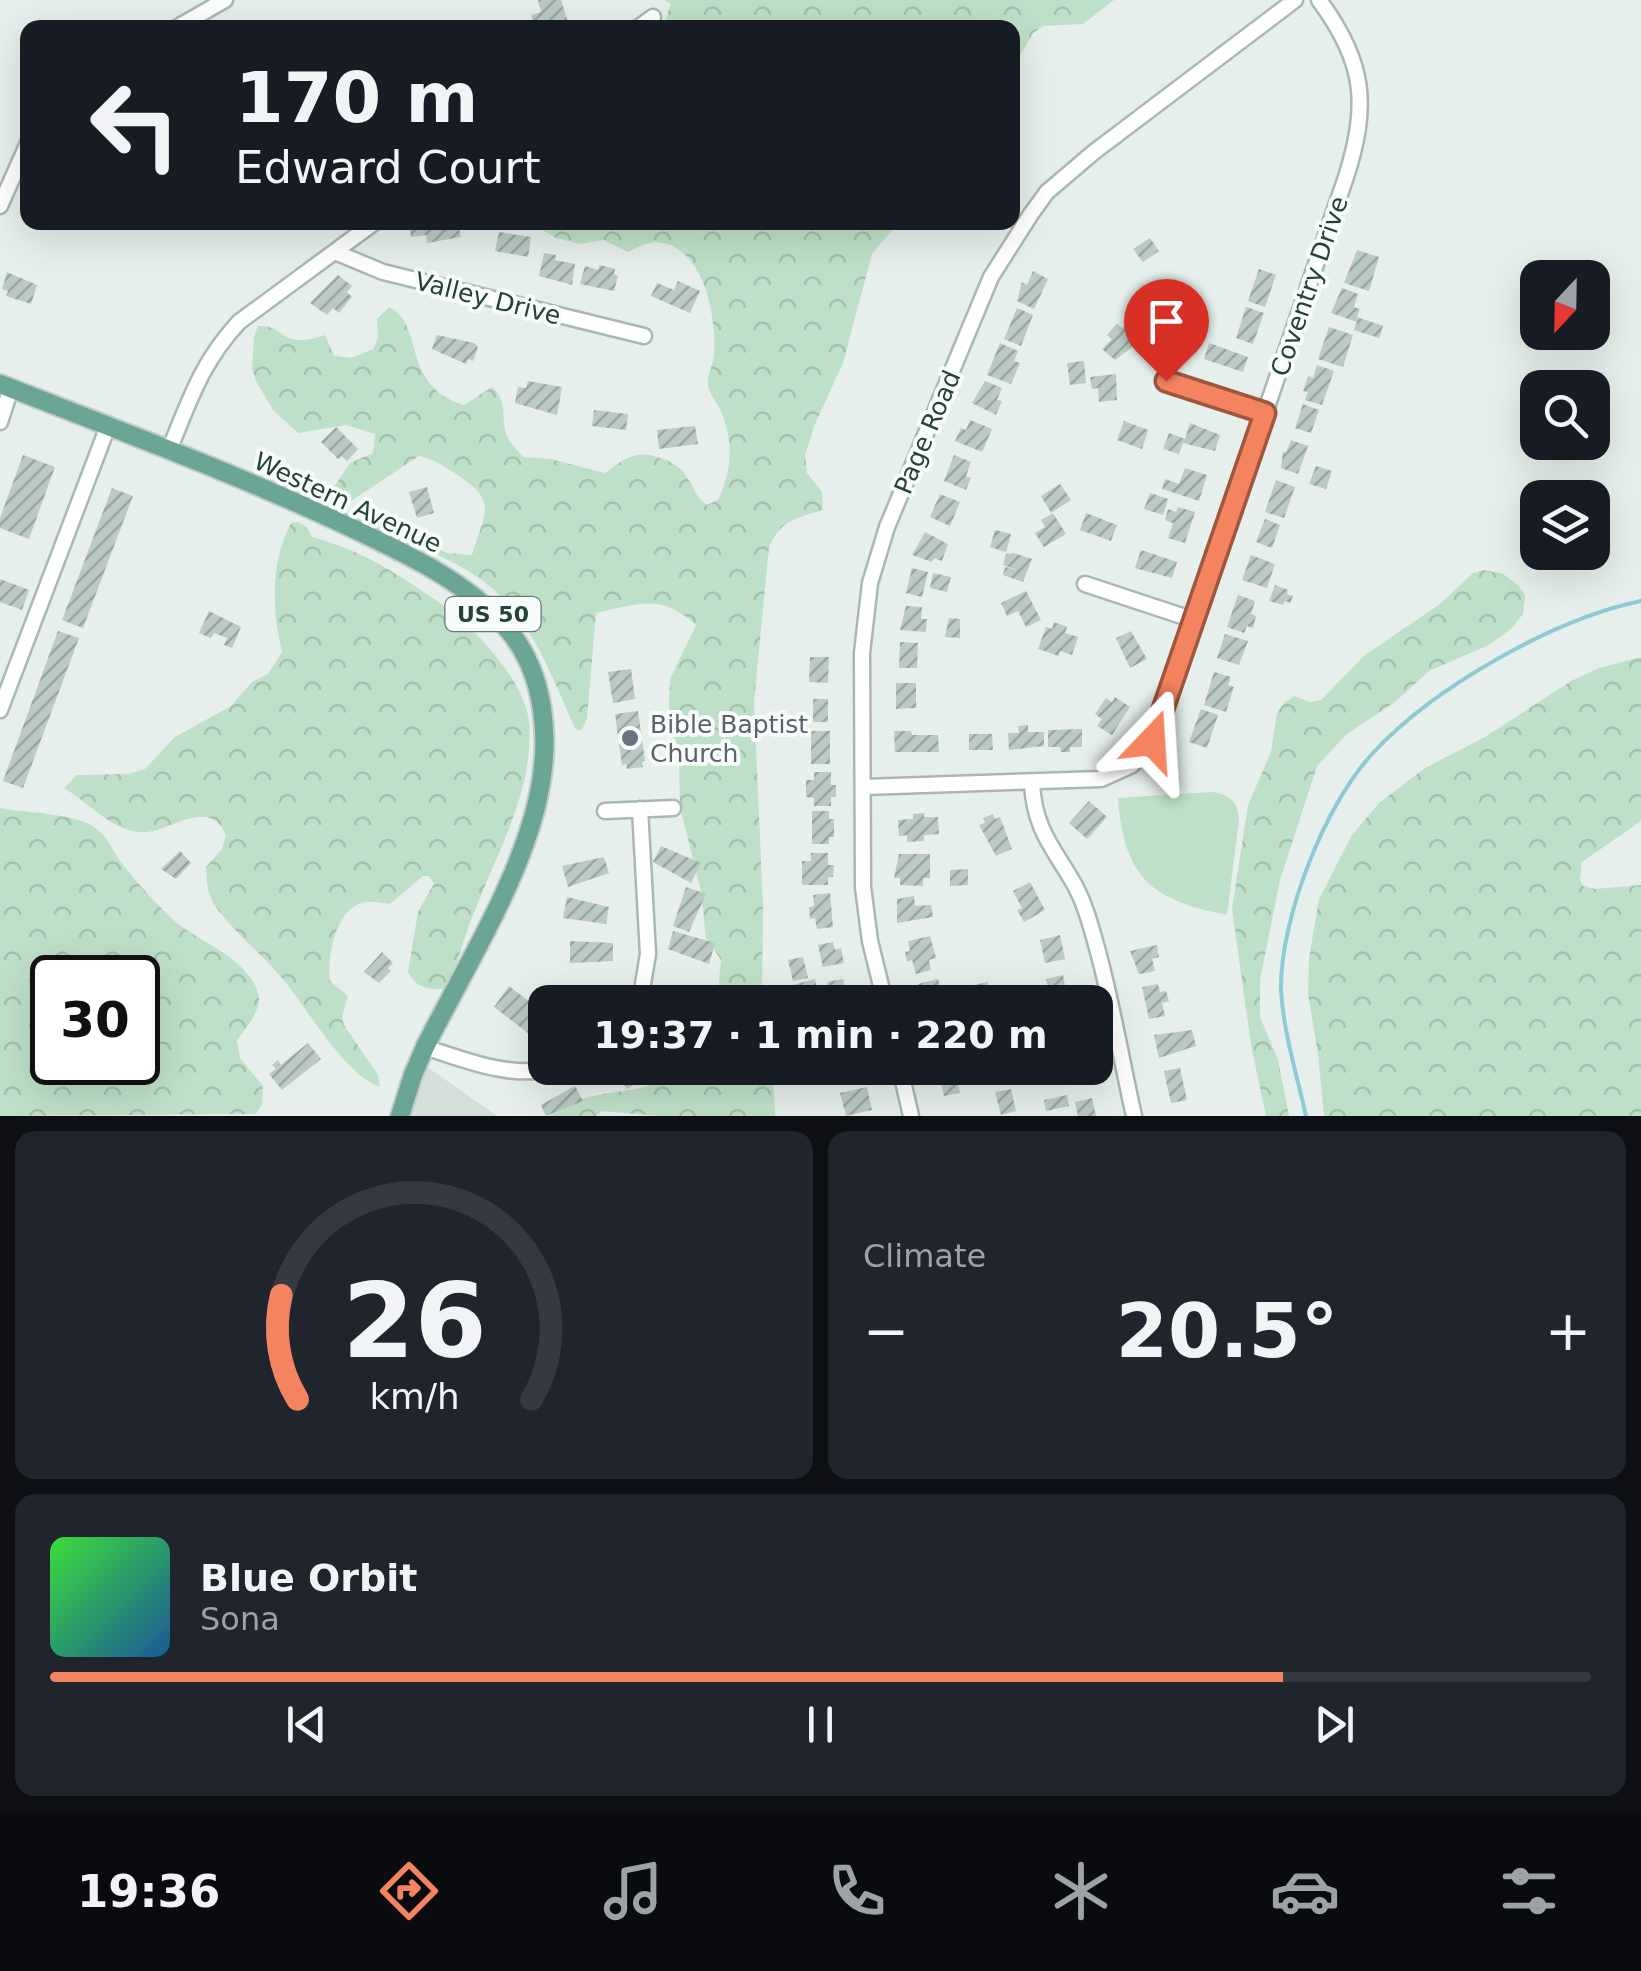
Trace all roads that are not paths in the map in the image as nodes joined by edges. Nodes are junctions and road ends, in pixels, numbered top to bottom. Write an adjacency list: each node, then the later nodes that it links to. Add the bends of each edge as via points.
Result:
1 (225, 0): 5 (street)
2 (1295, 0): 22 (street, Page Road, via 1068,173 1003,255 870,582 862,653)
3 (1319, 0): 14 (street, Coventry Drive, via 1353,56 1359,130)
4 (653, 16): 6 (street)
5 (190, 20)
6 (648, 20)
7 (20, 161): 8 (street)
8 (0, 206)
9 (364, 230): 10 (street)
10 (335, 252): 11 (street, Valley Drive, via 383,272); 17 (street, via 220,342)
11 (644, 336)
12 (1166, 381): 14 (street)
13 (6, 386): 15 (street); 16 (main road, Western Avenue / US 50)
14 (1265, 413): 19 (street, Coventry Drive)
15 (0, 422)
16 (108, 426): 17 (main road, Western Avenue / US 50); 20 (street)
17 (169, 450): 28 (main road, Western Avenue / US 50, via 430,567 506,627 536,680 544,748 538,800 512,875)
18 (1085, 584): 19 (street)
19 (1194, 620): 21 (street, Coventry Drive, via 1144,754 1101,779)
20 (0, 710)
21 (1032, 782): 22 (street, Coventry Drive); 33 (street, via 1039,826 1087,912)
22 (864, 787): 27 (street, Page Road, via 862,888)
23 (673, 808): 24 (street)
24 (640, 809): 25 (street); 26 (street, via 648,954)
25 (604, 811)
26 (643, 985)
27 (881, 985)
28 (425, 1048): 29 (street, via 493,1068); 31 (main road, Western Avenue / US 50)
29 (528, 1070)
30 (904, 1085): 32 (street)
31 (400, 1116)
32 (911, 1116)
33 (1134, 1116)

